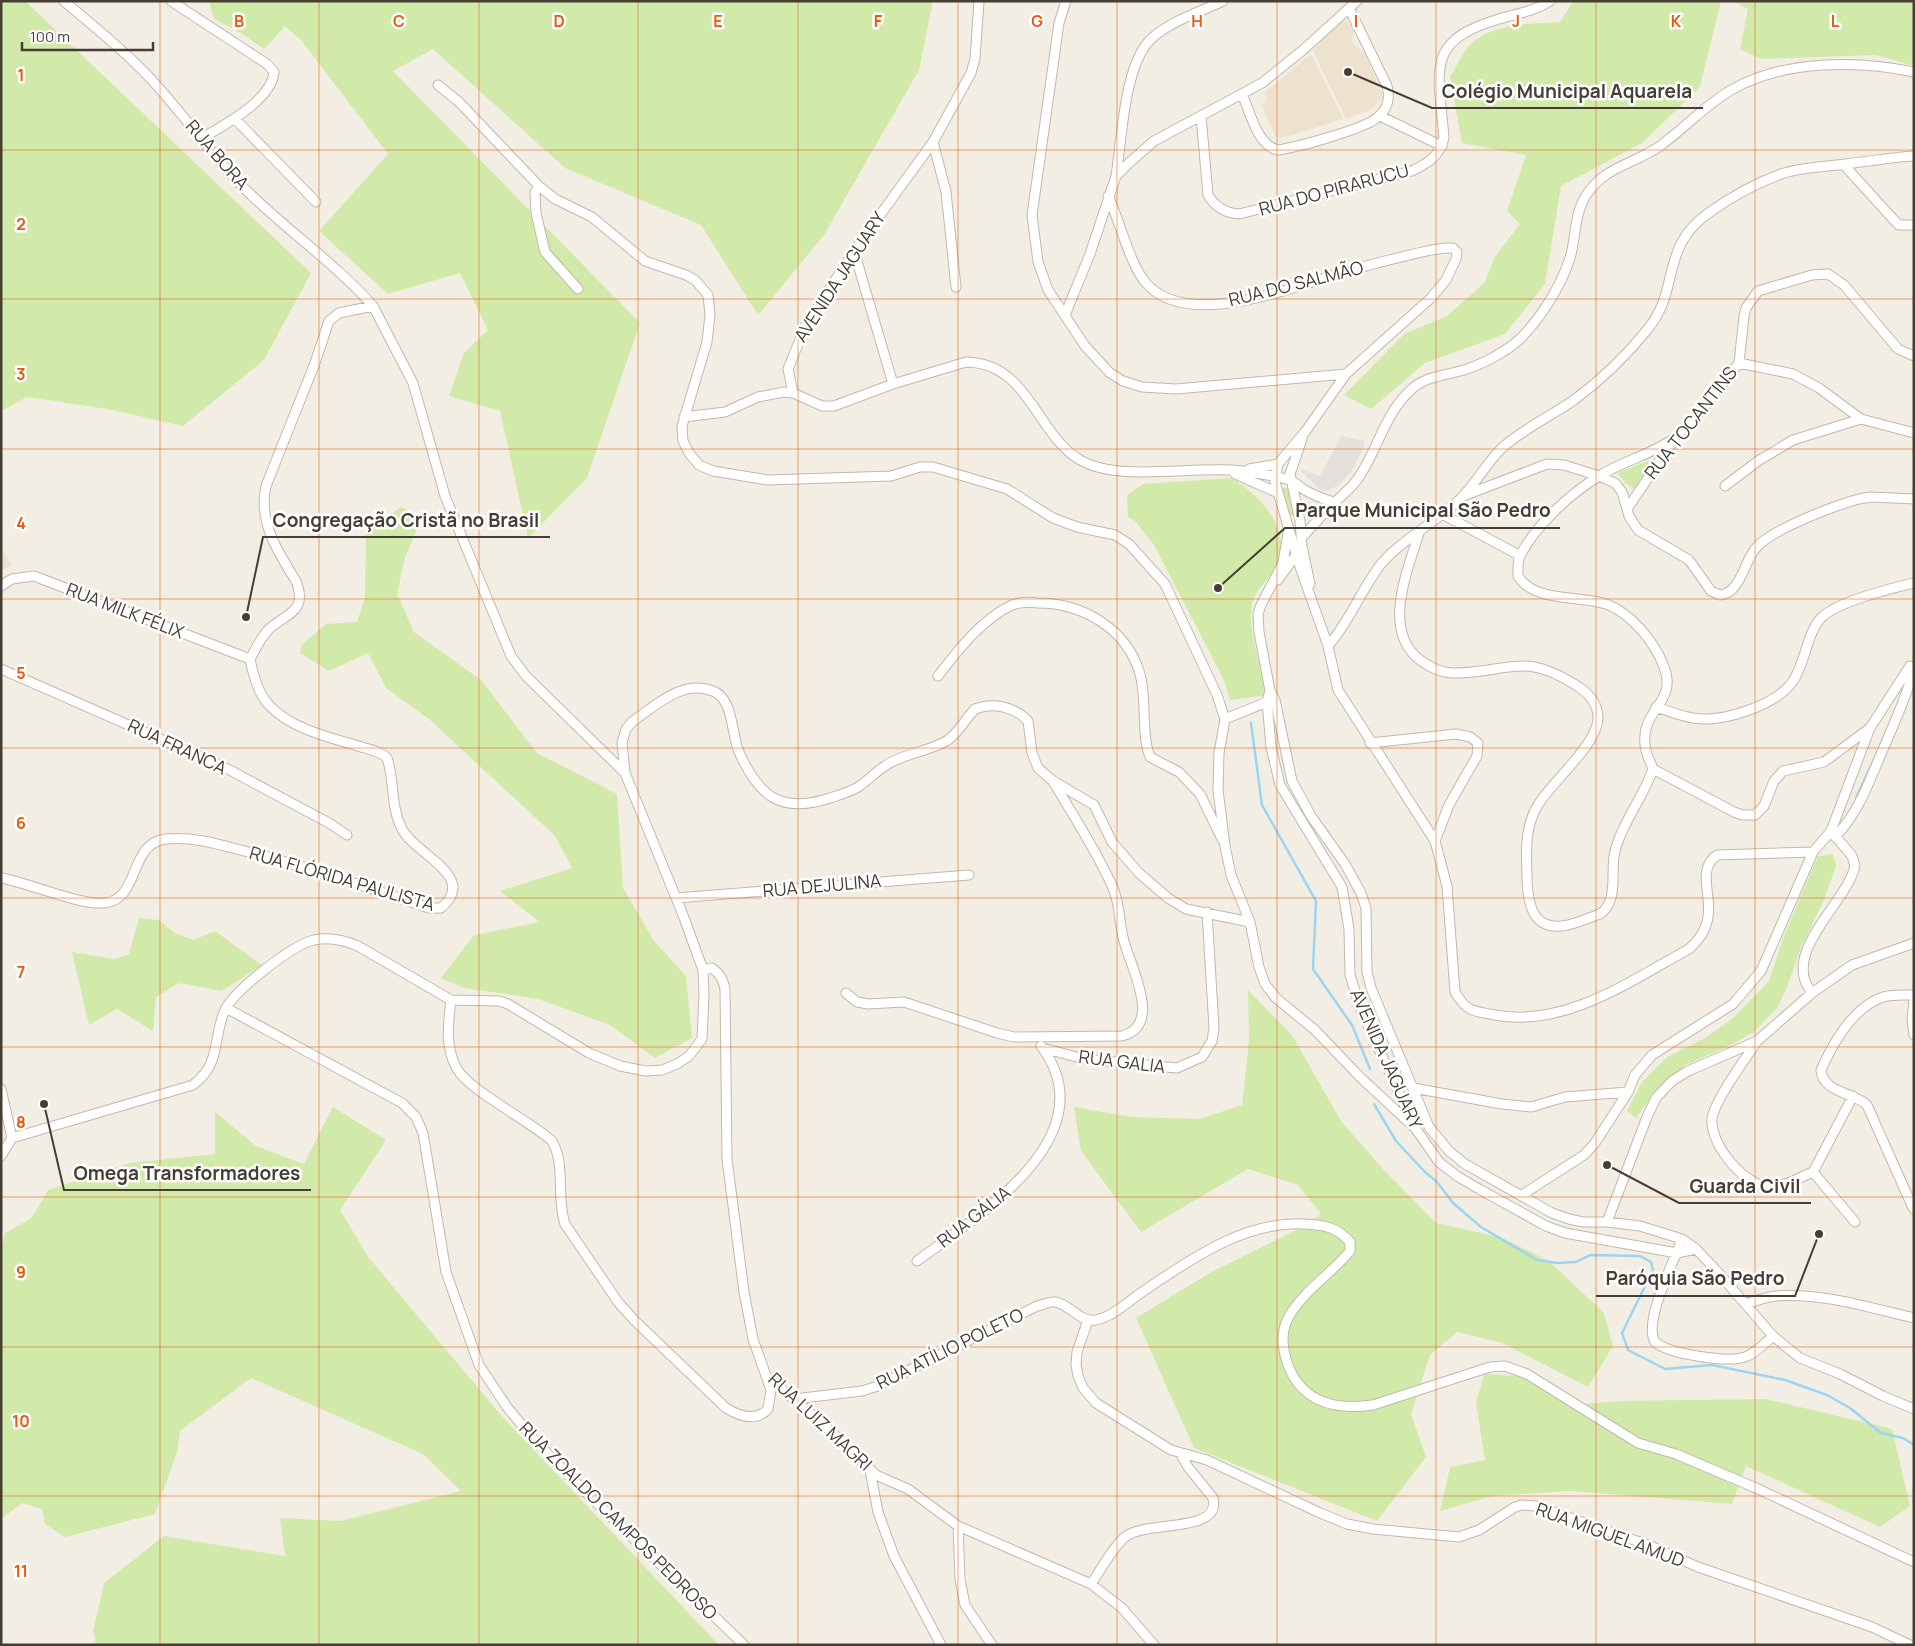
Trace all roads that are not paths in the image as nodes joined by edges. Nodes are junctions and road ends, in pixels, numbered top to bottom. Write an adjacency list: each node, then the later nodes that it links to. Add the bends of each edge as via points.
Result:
1 (64, 1): 15 (street, RUA BORA, via 136,63)
2 (171, 1): 14 (street, via 268,64 274,72 267,90)
3 (979, 1): 16 (street, AVENIDA JAGUARY, via 971,73)
4 (1066, 1): 29 (street, via 1059,23 1032,215 1033,239 1043,277)
5 (1223, 1): 20 (street, via 1161,31 1142,51 1134,65)
6 (1357, 1): 8 (street)
7 (1550, 1): 17 (street, via 1474,27 1450,44 1439,72)
8 (1350, 4): 11 (street, via 1290,61); 13 (street, via 1387,86 1389,95)
9 (1914, 72): 50 (street, via 1852,64 1806,66 1779,72 1734,88 1660,146 1608,172 1585,198 1565,271 1533,324 1512,346 1494,356 1466,370 1420,382 1412,388 1391,413 1359,477)
10 (438, 85): 21 (street, via 459,102)
11 (1242, 94): 12 (street); 13 (street, via 1260,136 1272,149 1278,150 1360,126)
12 (1201, 116): 17 (street, RUA DO PIRARUCU, via 1208,195 1221,209 1239,214 1412,171 1429,163); 20 (street, via 1154,141)
13 (1380, 116): 17 (street)
14 (235, 119): 15 (street); 23 (street)
15 (202, 138): 28 (street, RUA BORA, via 245,189)
16 (933, 142): 25 (street, AVENIDA JAGUARY); 26 (street, via 946,192)
17 (1442, 146)
18 (1914, 156): 19 (street)
19 (1844, 165): 24 (street, via 1893,220 1899,225); 48 (street, via 1782,174 1729,200 1696,222 1683,236 1676,251 1667,294 1648,330 1598,380 1503,447)
20 (1116, 176): 22 (street)
21 (539, 186): 27 (street, via 535,192 536,212 545,252); 35 (street, via 555,200 592,217 645,261 686,275 708,295 707,342)
22 (1108, 196): 29 (street, via 1090,254); 32 (street, RUA DO SALMÃO, via 1142,278 1154,291 1184,302 1221,303 1257,298 1399,258 1437,249 1455,250 1456,259 1451,272 1431,298)
23 (316, 202)
24 (1914, 225)
25 (854, 251): 33 (street); 34 (street, AVENIDA JAGUARY, via 805,327 794,350 788,369)
26 (956, 287)
27 (578, 289)
28 (373, 306): 66 (street, via 339,312 329,321 266,486 264,519 296,581 299,600 294,613 268,630); 75 (street, via 413,383 445,496 511,656 526,676)
29 (1065, 315): 32 (street, via 1085,346 1110,373 1142,387 1176,389)
30 (1914, 356): 31 (street, RUA TOCANTINS, via 1898,349 1844,285 1822,273 1758,291 1746,308)
31 (1739, 363): 36 (street, via 1776,369 1806,379); 39 (street, RUA TOCANTINS)
32 (1346, 374): 37 (street)
33 (892, 384): 34 (street, via 834,406 822,406); 41 (street, via 966,362 986,364 1012,380 1062,445 1081,461 1130,472)
34 (793, 393): 35 (street, via 768,394 725,412)
35 (684, 417): 71 (street, via 682,434 689,453 699,465 713,471 768,480 891,476 920,467 933,467 1007,489 1053,518 1077,527 1115,535 1129,544 1165,584)
36 (1861, 419): 38 (street); 46 (street, via 1793,440)
37 (1305, 432): 40 (street); 45 (street, via 1291,466)
38 (1914, 433)
39 (1676, 437): 43 (street, via 1648,455); 51 (street, RUA TOCANTINS)
40 (1278, 464): 42 (street); 44 (street)
41 (1222, 470): 42 (street); 47 (street)
42 (1240, 471): 44 (street)
43 (1599, 476): 48 (street, via 1564,464 1547,464); 51 (street, via 1615,483); 58 (street, via 1550,517)
44 (1275, 478): 45 (street); 47 (street)
45 (1291, 480): 50 (street, via 1313,495); 53 (street)
46 (1725, 486)
47 (1276, 492): 54 (street)
48 (1463, 496): 52 (street)
49 (1914, 499): 51 (street, via 1859,499 1771,535 1755,548 1732,591 1720,595 1711,591 1689,560 1638,530)
50 (1334, 502): 56 (street)
51 (1627, 509)
52 (1442, 514): 55 (street); 58 (street)
53 (1300, 521): 54 (street); 56 (street)
54 (1287, 524): 57 (street); 63 (street, AVENIDA JAGUARY, via 1285,557)
55 (1419, 533): 65 (street, via 1381,564 1341,631); 74 (street, via 1399,608 1401,628 1414,654 1430,667 1444,672 1509,665 1540,667 1582,688 1596,707 1596,728 1586,746 1538,804 1529,826 1527,887 1538,919 1553,927 1563,926 1604,911 1611,898 1614,855)
56 (1302, 542): 57 (street); 64 (street)
57 (1296, 554): 59 (street); 60 (street)
58 (1520, 555): 70 (street, via 1518,576 1526,587 1614,607 1648,639 1668,676 1668,691)
59 (1283, 574): 60 (street, via 1297,574); 63 (street)
60 (1305, 582): 64 (street)
61 (1914, 583): 70 (street, via 1830,611 1814,629 1794,680 1774,699 1716,719 1693,718)
62 (1, 586): 66 (street, RUA MILK FÉLIX, via 12,579 34,576)
63 (1270, 586): 69 (street, AVENIDA JAGUARY, via 1258,614)
64 (1313, 606): 65 (street)
65 (1328, 646): 73 (street, via 1338,690)
66 (250, 659): 85 (street, RUA FLÓRIDA PAULISTA, via 263,697 276,712 328,738 386,756 390,764 395,809 403,830 446,873 454,886 451,900 441,908 429,908 261,855 181,839 164,839 143,850 128,886 117,898 106,903 89,902)
67 (1, 669): 78 (street, RUA FRANCA, via 205,758)
68 (938, 676): 80 (street, via 975,632 1014,604 1047,603 1091,614 1119,635 1140,673 1150,757 1179,772 1200,794)
69 (1271, 701): 71 (street); 82 (street, AVENIDA JAGUARY, via 1292,781 1311,816); 83 (street, AVENIDA JAGUARY, via 1271,747 1280,784)
70 (1656, 707): 74 (street, via 1645,733)
71 (1225, 720): 80 (street, via 1219,753 1218,790)
72 (1870, 728): 74 (street, via 1824,762 1782,771 1774,781 1764,806 1754,815 1734,812); 77 (street); 77 (street, via 1910,666 1911,680 1898,716 1856,812)
73 (1370, 743): 79 (street); 79 (street, via 1456,734 1470,737 1478,743 1477,756 1449,805)
74 (1653, 769)
75 (625, 773): 76 (street, via 622,743 626,729 679,691 702,689 713,691 726,702 738,751 764,791 784,802 810,804 853,790 891,762 948,739 975,709 988,705 1016,712 1028,721 1038,768); 86 (street)
76 (1053, 781): 87 (street, via 1094,805 1106,832 1121,853 1168,898 1186,909); 98 (street, via 1115,894 1143,1012 1139,1024 1122,1036)
77 (1833, 834): 81 (street); 92 (street, via 1852,856 1855,866 1806,955 1803,974)
78 (347, 835)
79 (1434, 841): 81 (street, via 1447,886 1455,992 1471,1011 1524,1019 1571,1009 1594,1000 1689,949 1701,938 1708,924 1711,907 1706,871 1708,864 1718,855)
80 (1224, 846): 88 (street, via 1231,875)
81 (1813, 852): 103 (street, via 1761,971 1734,1004 1652,1055 1635,1075)
82 (1345, 864): 83 (street); 101 (street, AVENIDA JAGUARY, via 1356,881 1366,908 1366,972)
83 (1333, 869): 105 (street, AVENIDA JAGUARY, via 1345,898 1350,975 1355,994)
84 (969, 875): 86 (street, RUA DEJULINA)
85 (1, 878)
86 (676, 898): 90 (street)
87 (1207, 912): 88 (street); 100 (street, RUA GALIA, via 1214,1028 1212,1041 1202,1056 1177,1068 1162,1068 1084,1059)
88 (1250, 922): 105 (street, via 1265,984)
89 (1914, 943): 92 (street, via 1852,965)
90 (703, 970): 94 (street, via 702,1039 689,1056 662,1070 646,1071 604,1060 508,1004); 123 (street, RUA LUIZ MAGRI, via 712,968 717,972 725,989 727,1159 744,1292 753,1340)
91 (846, 993): 98 (street, via 857,1002 904,1002 996,1033 1014,1037)
92 (1812, 993): 99 (street)
93 (1914, 995): 104 (street, via 1883,997 1864,1008 1830,1053 1821,1070 1822,1076 1832,1088)
94 (450, 1000): 96 (street, via 358,946 328,939 298,945 251,981); 123 (street, via 448,1036 457,1069 552,1141 557,1154 560,1211 565,1224 618,1302 668,1355 736,1415 756,1417 768,1409 771,1396)
95 (1914, 1000): 97 (street)
96 (226, 1008): 106 (street, via 213,1062 206,1074 193,1085); 132 (street, RUA ZOALDO CAMPOS PEDROSO, via 372,1085 402,1103 416,1117 424,1132 446,1272 479,1365 507,1408 529,1434)
97 (1914, 1035)
98 (1033, 1036): 100 (street, RUA GÁLIA)
99 (1757, 1042): 108 (street, via 1715,1110 1712,1128 1715,1139 1739,1171 1761,1186 1780,1186); 113 (street, via 1688,1071 1672,1081 1656,1098)
100 (1043, 1048): 118 (street, RUA GÁLIA, via 1057,1073 1060,1090 1055,1122 1044,1148 1022,1177 995,1204)
101 (1413, 1088): 103 (street, via 1531,1107 1565,1097); 109 (street, AVENIDA JAGUARY, via 1429,1127 1449,1151)
102 (1, 1089): 106 (street)
103 (1628, 1092): 111 (street, via 1584,1155)
104 (1853, 1096): 108 (street); 112 (street, via 1870,1110)
105 (1415, 1128): 110 (street, AVENIDA JAGUARY, via 1439,1162)
106 (12, 1138): 107 (street)
107 (1, 1153)
108 (1813, 1172): 114 (street)
109 (1494, 1181): 110 (street); 111 (street, AVENIDA JAGUARY)
110 (1479, 1189): 117 (street, AVENIDA JAGUARY, via 1565,1233)
111 (1522, 1196): 113 (street, AVENIDA JAGUARY, via 1569,1219)
112 (1913, 1208)
113 (1607, 1222): 115 (street, AVENIDA JAGUARY, via 1640,1226)
114 (1855, 1222)
115 (1682, 1239): 116 (street, AVENIDA JAGUARY); 117 (street)
116 (1696, 1249): 117 (street, AVENIDA JAGUARY); 119 (street, AVENIDA JAGUARY)
117 (1677, 1253): 122 (street, via 1654,1314 1652,1337 1659,1345 1715,1358 1736,1358 1746,1357)
118 (917, 1261)
119 (1746, 1304): 120 (street, via 1775,1296 1805,1297); 122 (street, AVENIDA JAGUARY)
120 (1914, 1318)
121 (1088, 1320): 124 (street, RUA ATÍLIO POLETO, via 1058,1302 1051,1302 1037,1306 878,1386); 126 (street, RUA MIGUEL AMUD, via 1076,1365 1083,1388 1096,1403); 129 (street, via 1115,1311 1184,1263 1256,1230 1282,1223 1325,1225 1342,1233 1350,1242 1350,1252 1299,1302 1284,1326 1282,1345 1289,1372 1316,1399 1343,1407 1373,1405 1490,1367 1506,1366 1532,1377 1638,1443 1676,1454 1747,1484)
122 (1773, 1336): 125 (street, AVENIDA JAGUARY, via 1800,1358)
123 (768, 1378): 124 (street, RUA LUIZ MAGRI)
124 (794, 1399): 127 (street, RUA LUIZ MAGRI)
125 (1914, 1409)
126 (1180, 1453): 130 (street, via 1188,1468 1210,1493 1215,1503 1212,1512 1204,1520 1148,1528 1124,1538); 131 (street, RUA MIGUEL AMUD, via 1206,1460 1347,1524 1388,1532 1460,1537 1479,1530 1515,1507 1536,1506 1651,1546 1698,1567 1872,1627)
127 (870, 1470): 128 (street, RUA LUIZ MAGRI, via 908,1488); 133 (street, via 878,1512 894,1556)
128 (958, 1526): 130 (street, RUA LUIZ MAGRI); 134 (street, via 960,1579 965,1605)
129 (1914, 1562)
130 (1091, 1584): 135 (street, RUA LUIZ MAGRI, via 1122,1608)
131 (1905, 1644)
132 (744, 1645)
133 (941, 1645)
134 (992, 1645)
135 (1154, 1645)

